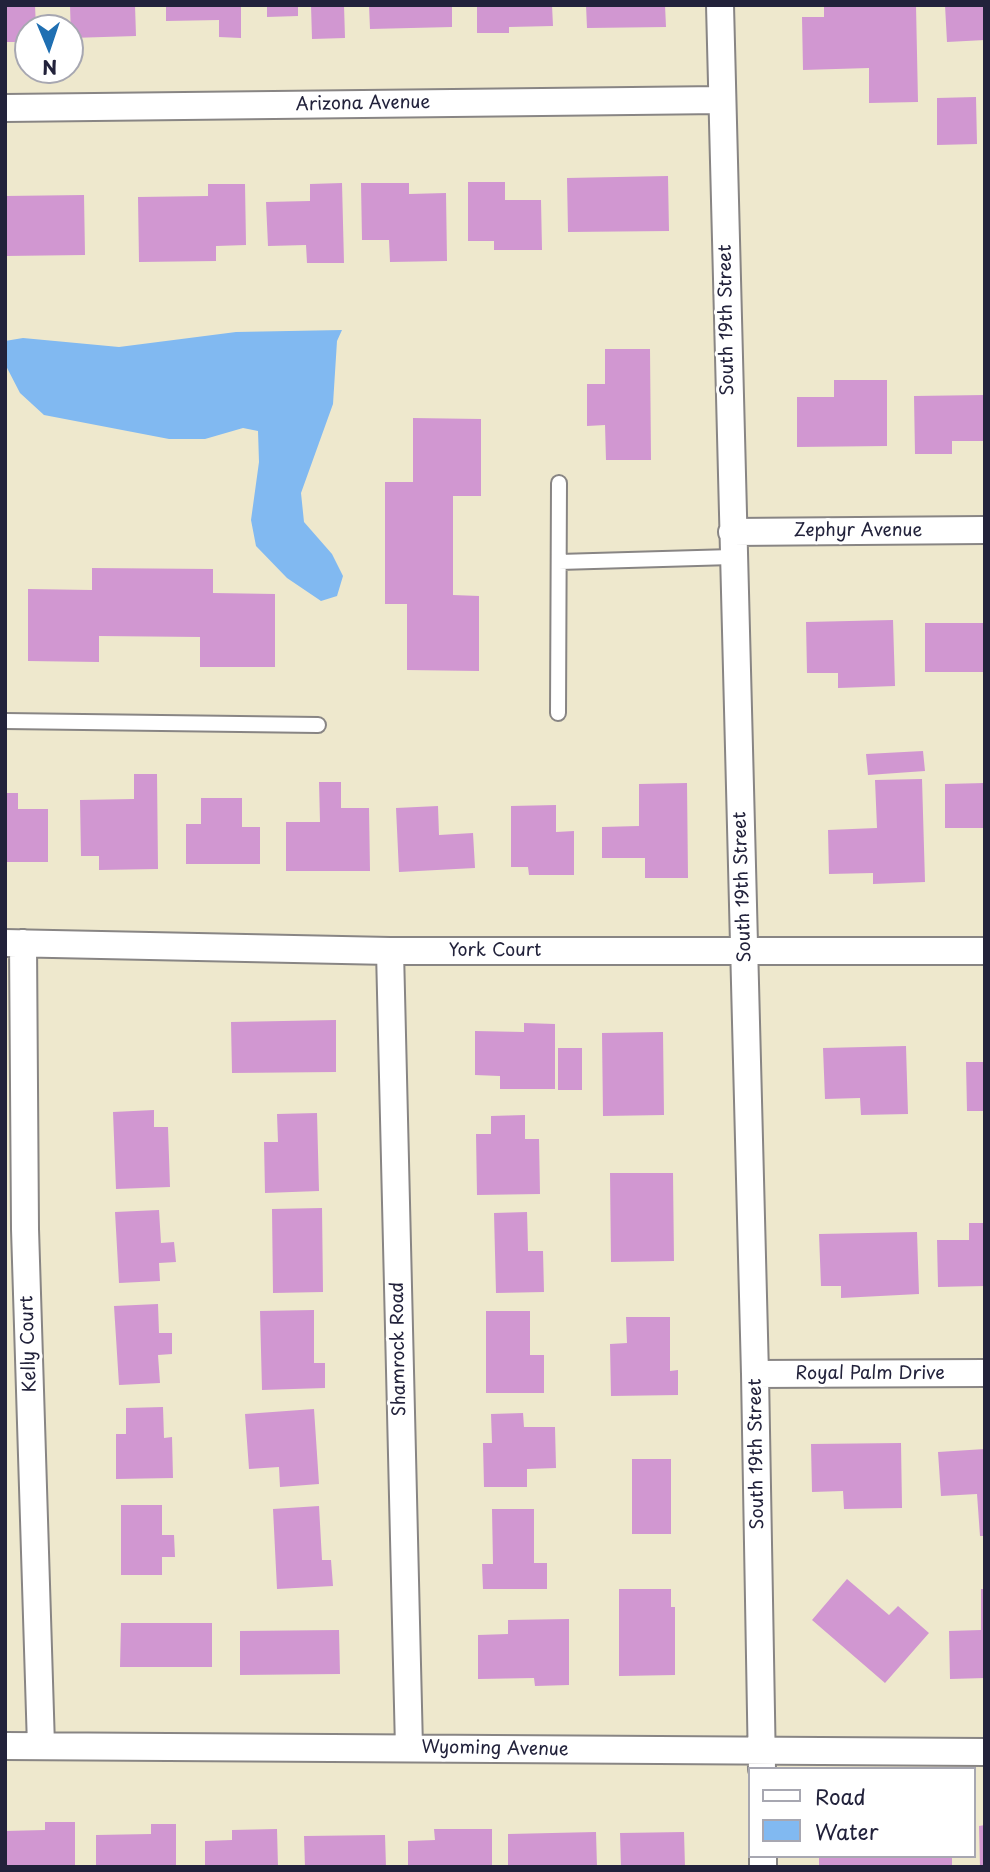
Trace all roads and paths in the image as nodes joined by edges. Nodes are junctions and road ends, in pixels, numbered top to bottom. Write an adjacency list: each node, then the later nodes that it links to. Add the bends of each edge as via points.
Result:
1 (720, 5): 2 (street, South 19th Street)
2 (721, 100): 3 (street, Arizona Avenue); 6 (street, South 19th Street)
3 (5, 108)
4 (559, 483): 7 (lane)
5 (985, 530): 6 (street, Zephyr Avenue)
6 (732, 545): 7 (lane); 14 (street, South 19th Street)
7 (559, 562): 8 (lane)
8 (558, 713)
9 (5, 721): 10 (lane)
10 (318, 725)
11 (14, 943): 12 (street, York Court); 18 (street, Kelly Court)
12 (390, 950): 14 (street, York Court); 19 (street, Shamrock Road)
13 (985, 951): 14 (street, York Court)
14 (745, 952): 16 (street, South 19th Street)
15 (985, 1373): 16 (street, Royal Palm Drive)
16 (755, 1374): 21 (street, South 19th Street)
17 (5, 1746): 18 (street, Wyoming Avenue)
18 (41, 1746): 19 (street, Wyoming Avenue)
19 (409, 1748): 21 (street, Wyoming Avenue)
20 (985, 1752): 21 (street, Wyoming Avenue)
21 (762, 1761)

